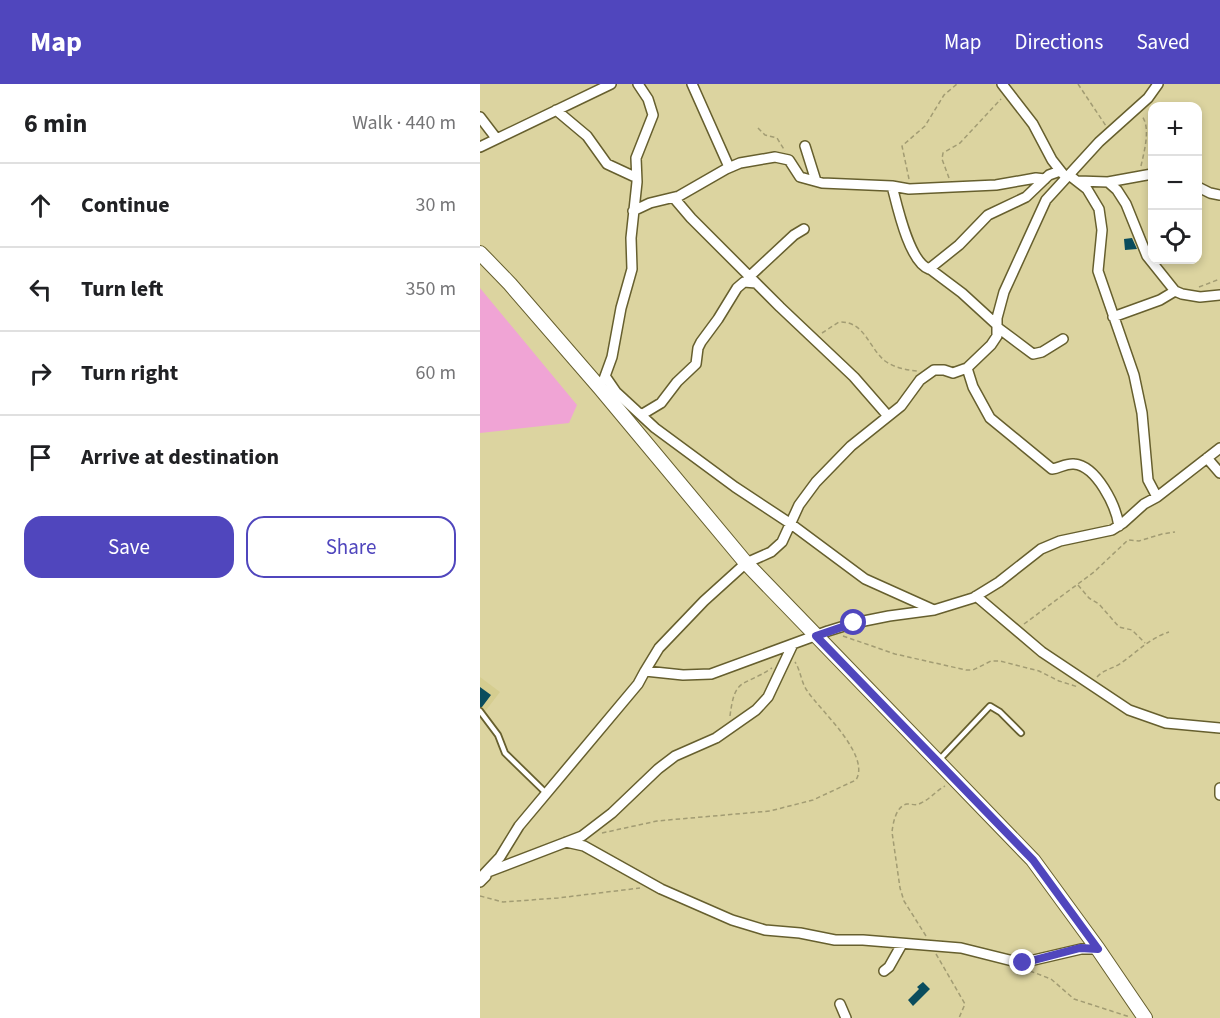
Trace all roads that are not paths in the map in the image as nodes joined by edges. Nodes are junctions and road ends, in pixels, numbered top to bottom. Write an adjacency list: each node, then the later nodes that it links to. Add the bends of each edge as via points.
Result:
1 (611, 84): 6 (street)
2 (638, 84): 14 (street, via 653,115 638,150)
3 (692, 84): 11 (street)
4 (1002, 84): 13 (street, via 1033,124 1052,160)
5 (1158, 84): 13 (street)
6 (556, 110): 8 (street); 14 (street, via 587,136 607,164)
7 (480, 117): 8 (street)
8 (496, 138): 10 (street)
9 (805, 146): 16 (street)
10 (480, 147)
11 (729, 167): 16 (street, via 775,157 787,159 798,175); 21 (street)
12 (1148, 175): 17 (street)
13 (1068, 176): 15 (street); 17 (street); 29 (street, via 1091,194 1099,209 1102,231 1098,271); 30 (street, via 1040,212 1004,292)
14 (635, 177): 22 (street)
15 (1045, 179): 18 (street, via 909,189); 25 (street, via 1026,197 984,218)
16 (816, 181): 18 (street)
17 (1108, 182): 27 (street, via 1126,204 1147,256)
18 (892, 186): 25 (street, via 913,250 921,265)
19 (1202, 189): 20 (street)
20 (1220, 195)
21 (674, 198): 22 (street, via 650,202); 26 (street)
22 (633, 211): 33 (street, via 632,275)
23 (804, 229): 26 (street)
24 (480, 254): 33 (main road)
25 (930, 269): 30 (street)
26 (753, 279): 34 (street, via 737,288 700,342 696,364 661,403); 35 (street, via 854,377)
27 (1175, 291): 28 (street, via 1186,295); 29 (street)
28 (1220, 295)
29 (1113, 317): 39 (street, via 1134,375 1148,480)
30 (997, 326): 31 (street, via 1033,354); 32 (street, via 995,341)
31 (1063, 339)
32 (967, 368): 35 (street, via 953,373 938,369 930,372); 41 (street, via 973,387 994,422 1052,469 1072,463 1086,468 1106,492)
33 (603, 382): 34 (street); 42 (main road)
34 (641, 416): 40 (street)
35 (888, 416): 40 (street, via 816,482)
36 (1220, 448): 37 (street)
37 (1207, 458): 38 (street); 39 (street)
38 (1220, 473)
39 (1156, 497): 41 (street)
40 (791, 524): 42 (street, via 778,546); 44 (street, via 859,575)
41 (1119, 526): 43 (street, via 1041,549)
42 (746, 563): 45 (main road); 47 (street, via 666,641)
43 (976, 596): 44 (street); 49 (street, via 1087,686 1123,707 1178,725)
44 (934, 610): 45 (street, via 865,620)
45 (822, 633): 46 (street); 51 (main road)
46 (793, 644): 47 (street, via 711,674); 55 (street, via 763,703 708,743 668,761 612,813 582,836)
47 (645, 671): 53 (street)
48 (480, 711): 53 (lane, via 498,735 505,753)
49 (1220, 728)
50 (1021, 733): 51 (lane, via 990,706)
51 (938, 761): 58 (main road, via 1033,860)
52 (1220, 788): 54 (street)
53 (546, 793): 56 (street)
54 (1220, 795)
55 (566, 842): 56 (street); 57 (street, via 584,846 656,886 760,929 835,940)
56 (482, 878)
57 (902, 944): 58 (street, via 961,948 1023,963 1080,948); 59 (street)
58 (1098, 949): 62 (main road)
59 (884, 971)
60 (840, 1004): 61 (street)
61 (846, 1018)
62 (1145, 1018)

